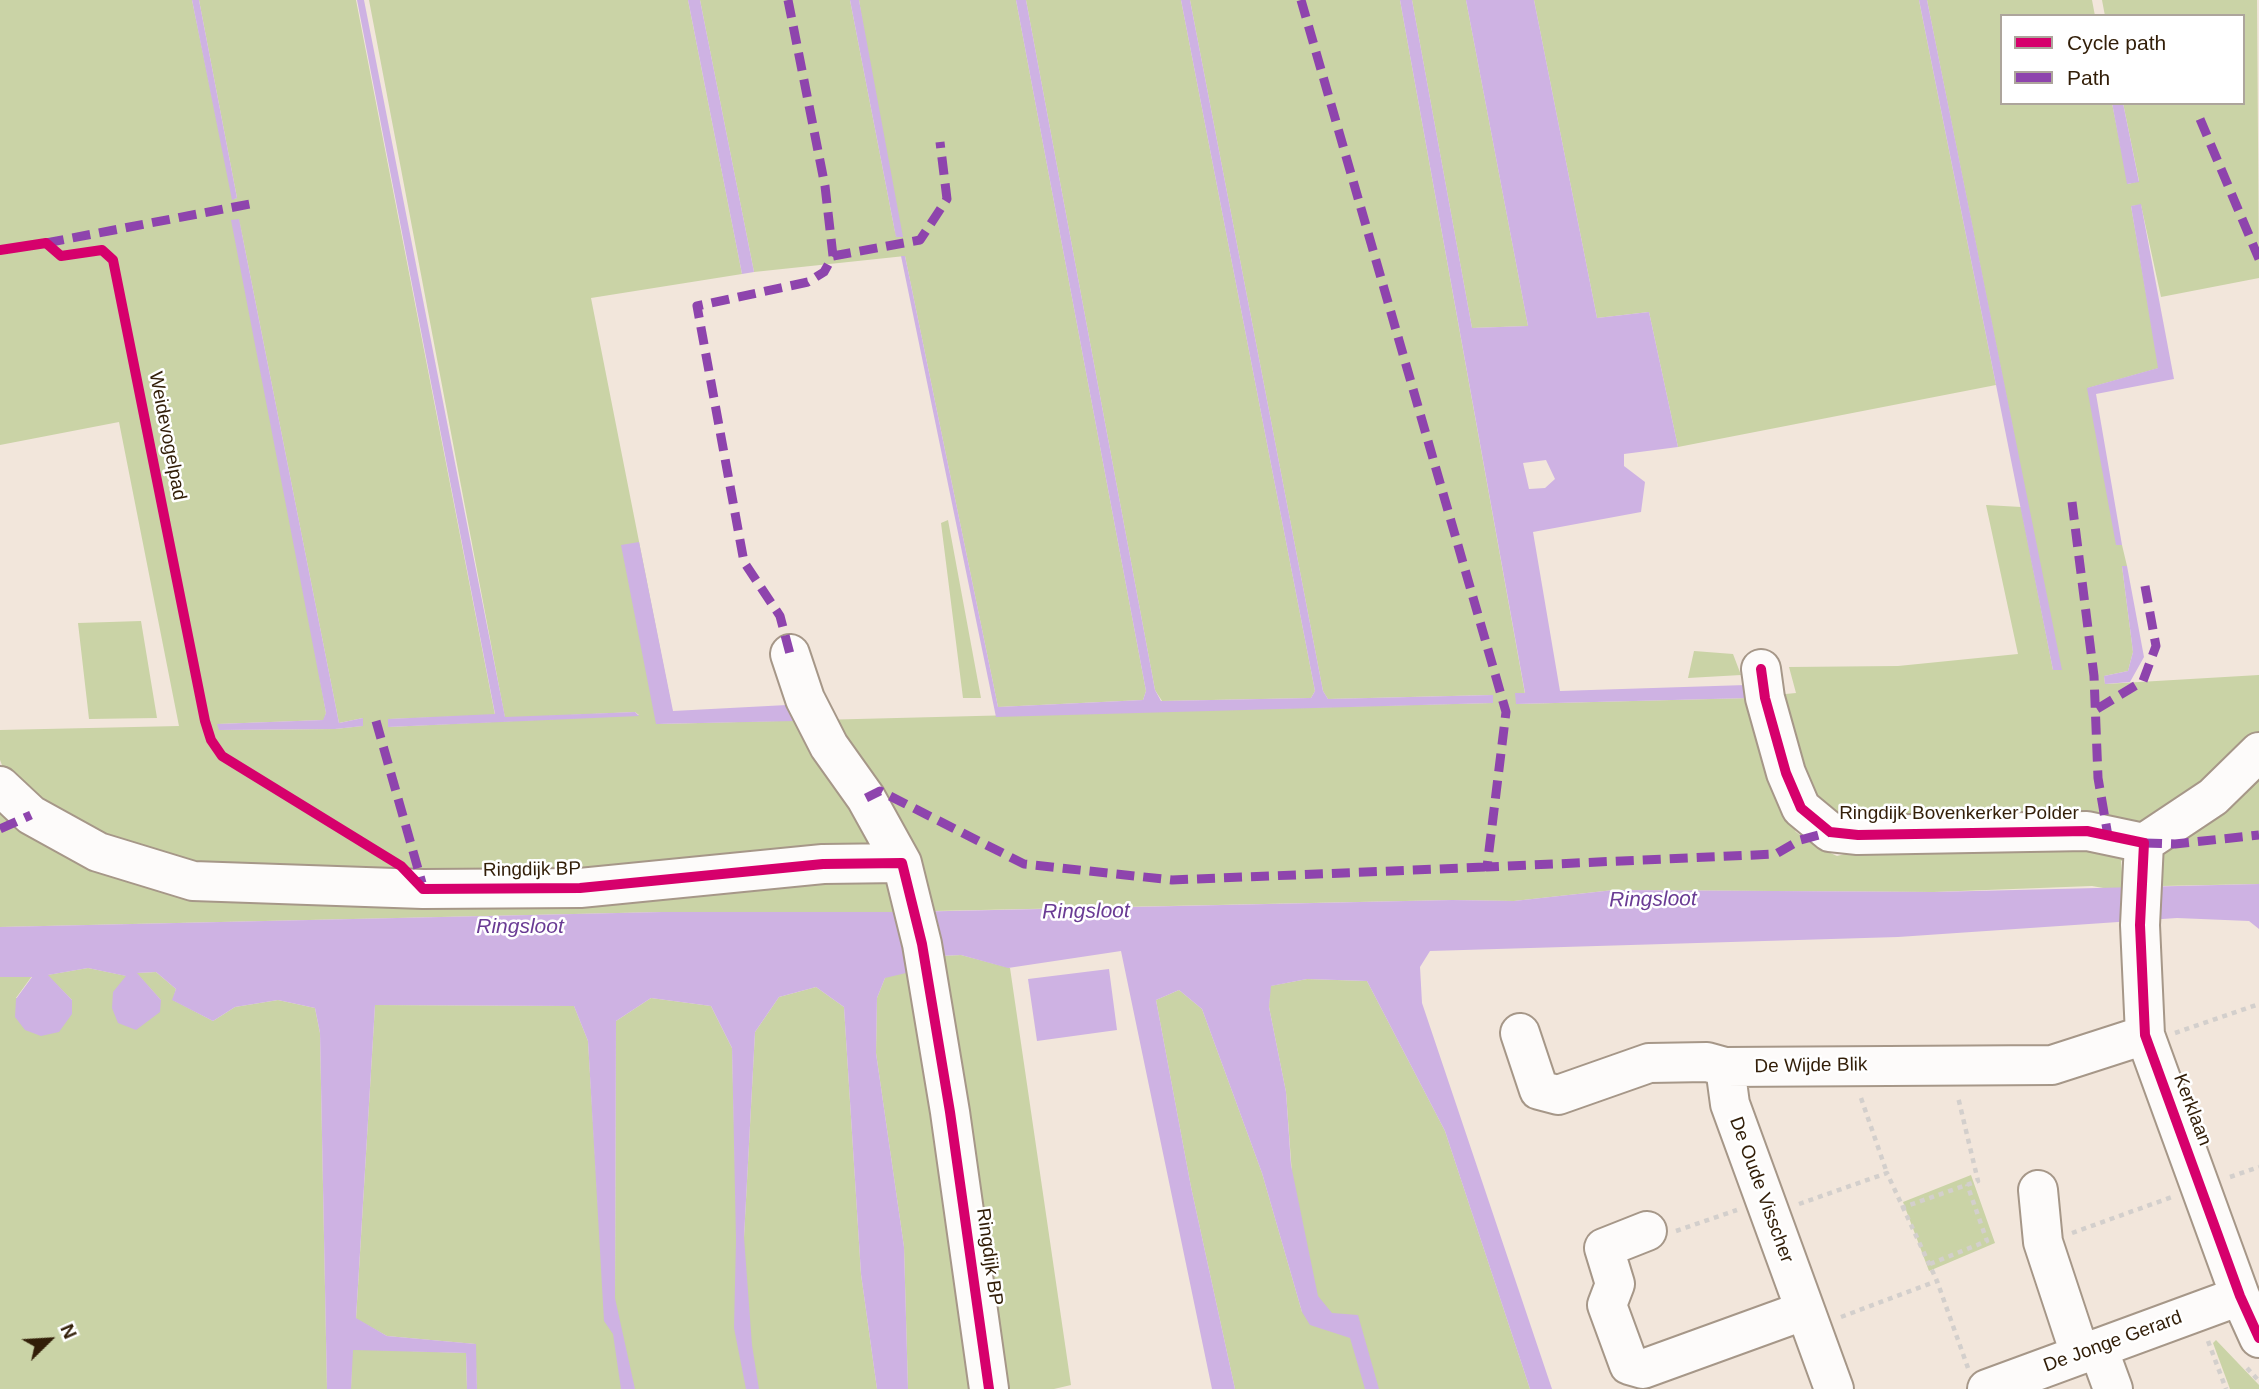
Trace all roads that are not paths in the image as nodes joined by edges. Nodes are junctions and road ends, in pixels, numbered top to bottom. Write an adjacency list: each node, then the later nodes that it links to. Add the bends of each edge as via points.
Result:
1 (790, 654): 6 (street, Ringdijk BP, via 804,699 829,746 866,797)
2 (1761, 669): 5 (street, Ringdijk Bovenkerker Polder, via 1786,773 1801,807 1830,832 2087,831)
3 (2259, 752): 5 (street, via 2213,797)
4 (0, 786): 6 (street, Ringdijk BP, via 31,815 98,852 193,881 423,889 580,888 823,864)
5 (2144, 843): 8 (street, Kerklaan, via 2140,925)
6 (902, 863): 17 (street, Ringdijk BP, via 920,933 952,1124)
7 (1520, 1033): 9 (street, De Wijde Blik, via 1539,1090 1558,1095 1649,1063 1707,1062)
8 (2146, 1039): 9 (street, De Wijde Blik, via 2052,1065); 12 (street, Kerklaan)
9 (1724, 1067): 13 (street, De Oude Visscher, via 1730,1104)
10 (2038, 1190): 15 (street, via 2043,1242)
11 (1647, 1231): 13 (street, via 1604,1248 1615,1284 1607,1305 1629,1365 1643,1369)
12 (2240, 1296): 14 (street, Kerklaan); 15 (street, De Jonge Gerard)
13 (1807, 1319): 18 (street, De Oude Visscher)
14 (2259, 1338)
15 (2089, 1351): 16 (street, De Jonge Gerard); 19 (street)
16 (1979, 1383)
17 (989, 1389)
18 (1834, 1389)
19 (2113, 1389)

